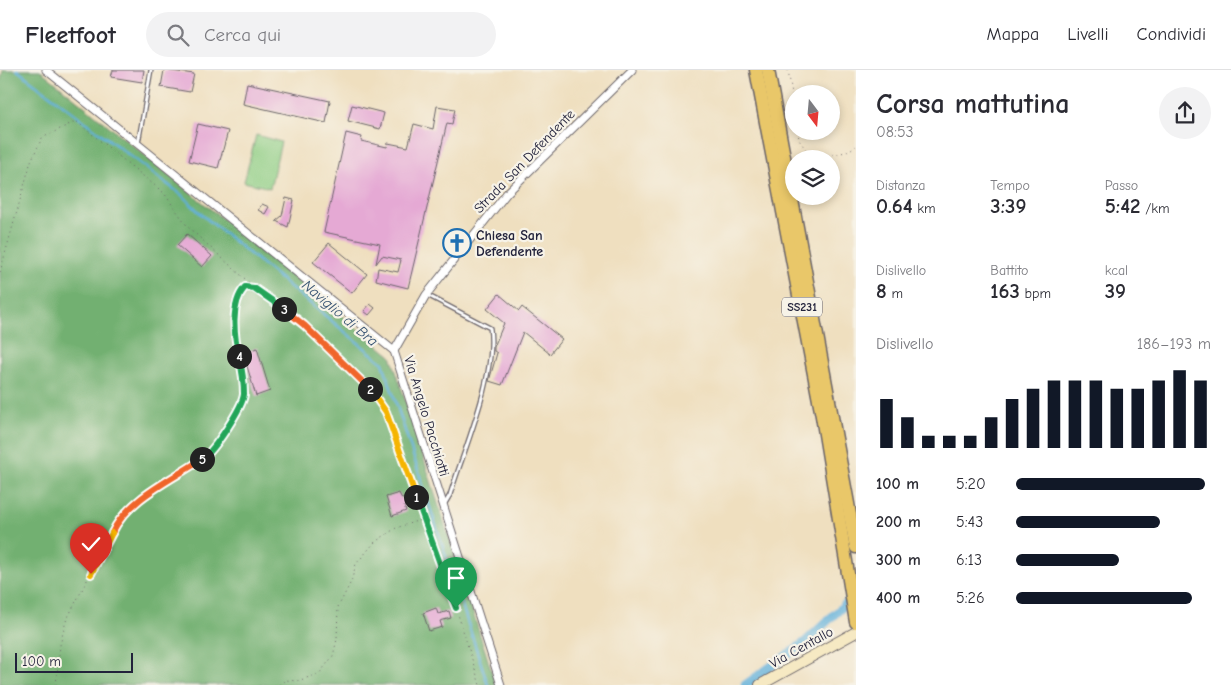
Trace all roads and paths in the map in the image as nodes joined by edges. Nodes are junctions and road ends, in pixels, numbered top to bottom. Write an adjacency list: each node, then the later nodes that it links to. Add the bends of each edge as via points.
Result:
1 (46, 70): 9 (street, Via Angelo Pacchiotti)
2 (150, 70): 9 (lane)
3 (632, 70): 13 (street, Strada San Defendente, via 507,193)
4 (756, 70): 17 (highway, SS231)
5 (768, 70): 17 (highway, SS231)
6 (788, 70): 7 (path)
7 (791, 85)
8 (799, 140): 10 (path, via 810,155 831,157)
9 (138, 144): 14 (street, Via Angelo Pacchiotti)
10 (856, 146)
11 (0, 272): 12 (path, via 31,161 42,138 76,121 164,193 188,227)
12 (254, 288): 16 (path, via 304,325 366,383 386,412); 20 (path, via 245,287 237,300 234,338 244,377 244,396 240,405 213,451 136,503 114,528 66,621)
13 (426, 295): 14 (street, Strada San Defendente); 15 (lane, via 490,328 492,338 485,384)
14 (394, 352): 15 (street, Via Angelo Pacchiotti)
15 (443, 508): 23 (street, Via Angelo Pacchiotti)
16 (424, 518): 21 (path, via 396,528 375,542 356,564 338,607 333,656 319,674 297,681 286,680); 22 (path)
17 (852, 545): 18 (highway, SS231)
18 (856, 622)
19 (856, 632): 24 (main road, Via Centallo)
20 (56, 685)
21 (279, 685)
22 (480, 685)
23 (501, 685)
24 (760, 685)

